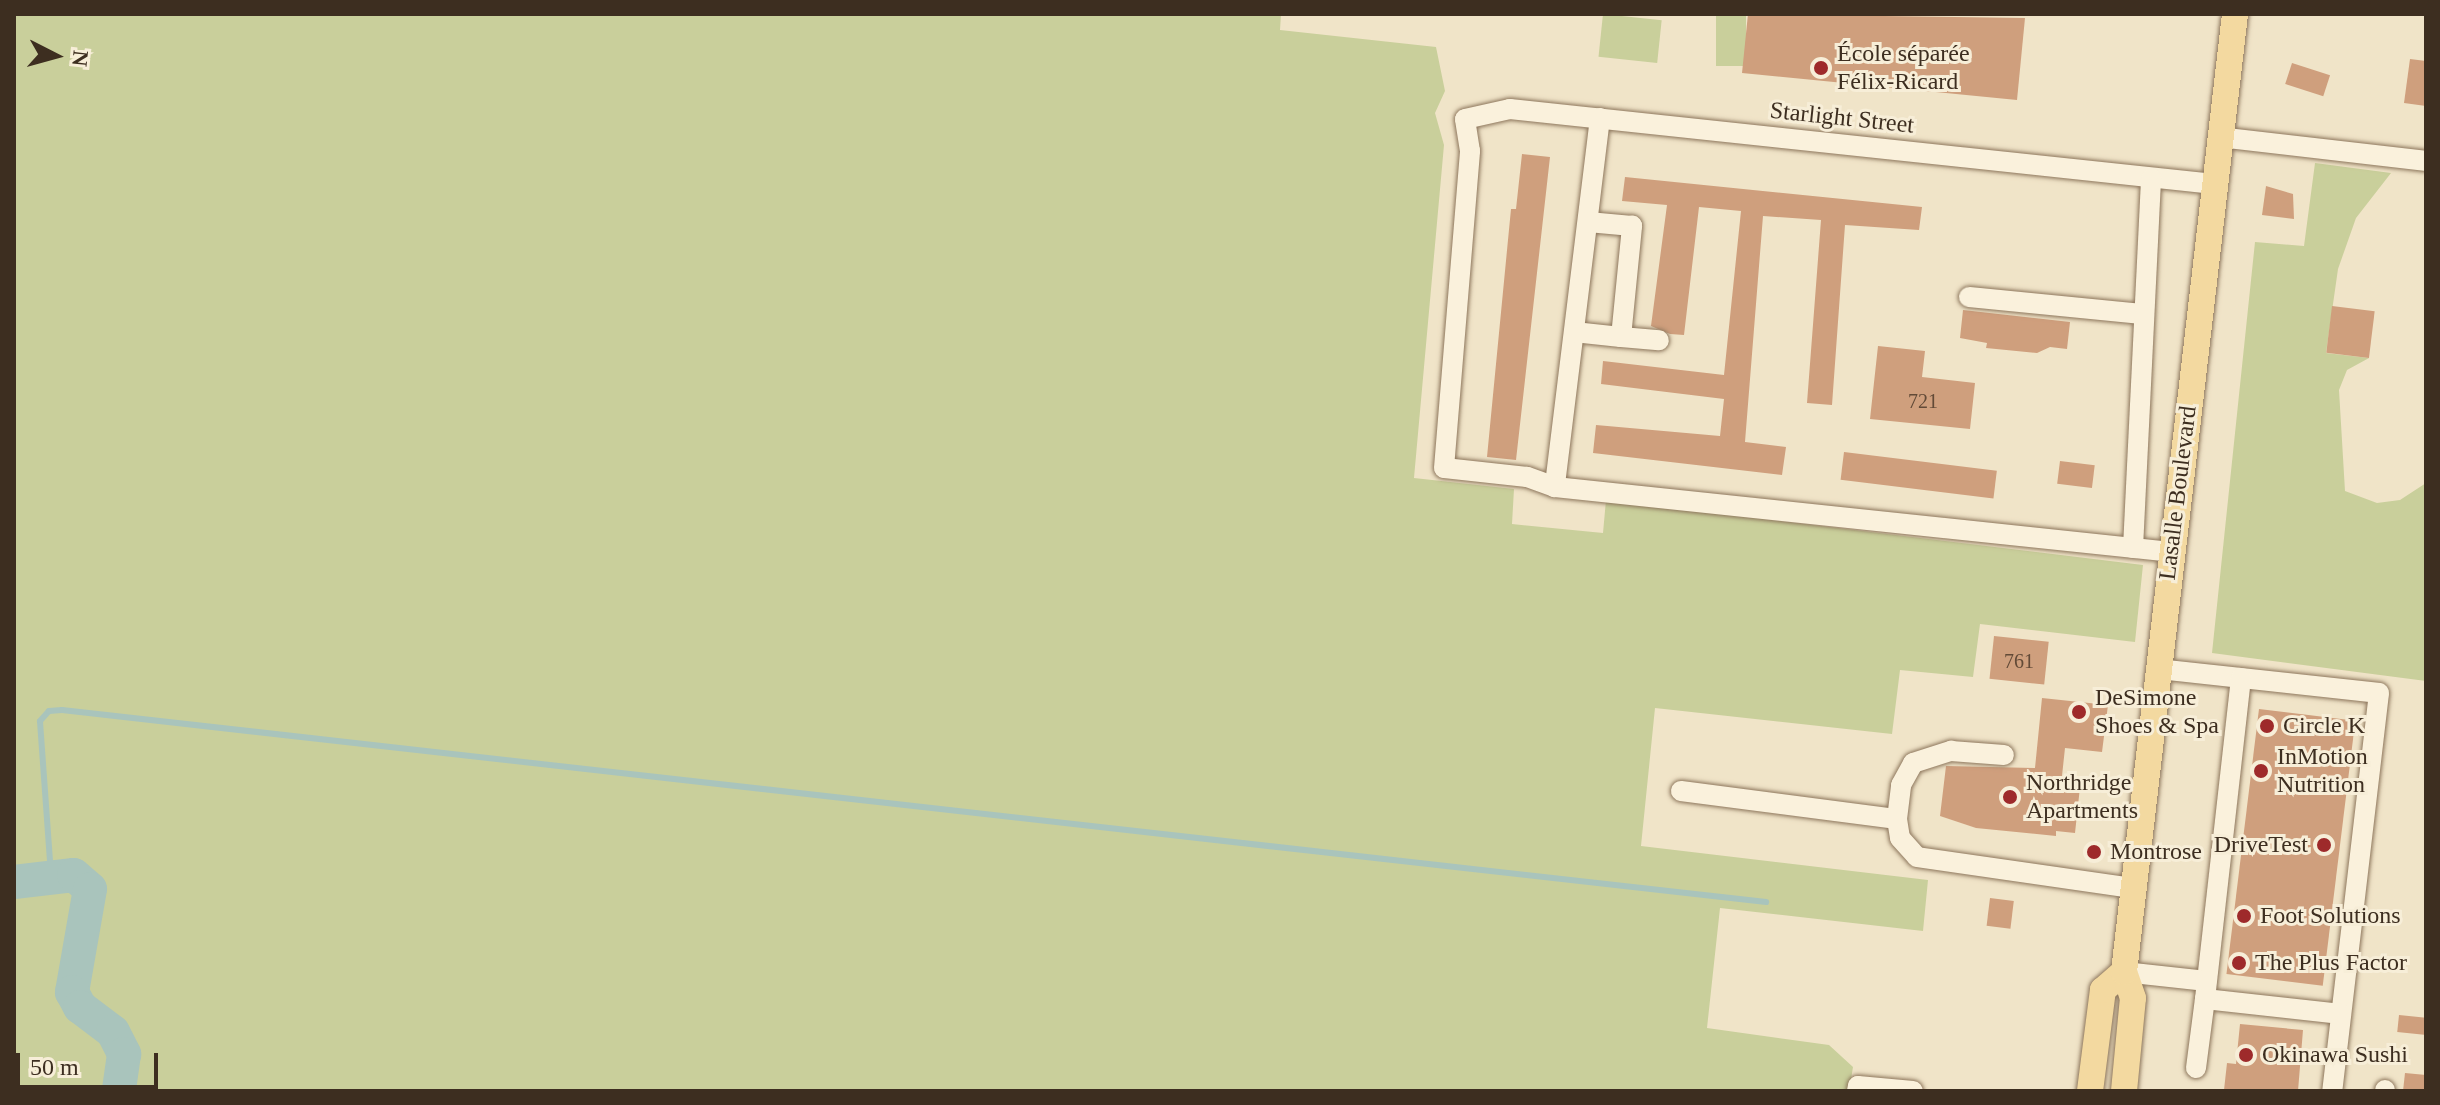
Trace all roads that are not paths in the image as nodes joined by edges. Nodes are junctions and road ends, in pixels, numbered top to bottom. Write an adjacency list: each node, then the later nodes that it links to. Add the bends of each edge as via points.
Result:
1 (2235, 14): 3 (main road, Lasalle Boulevard)
2 (1600, 118): 5 (street, Starlight Street); 7 (street); 13 (street, Starlight Street, via 1510,109 1465,119 1470,151 1444,468 1527,477)
3 (2219, 137): 4 (street); 6 (main road, Lasalle Boulevard)
4 (2426, 161)
5 (2151, 178): 6 (street, Starlight Street); 9 (street)
6 (2214, 184): 15 (main road, Lasalle Boulevard)
7 (1588, 222): 10 (street); 11 (street, via 1632,226)
8 (1969, 297): 9 (street)
9 (2142, 314): 14 (street)
10 (1574, 332): 11 (street); 13 (street)
11 (1621, 337): 12 (street)
12 (1659, 340)
13 (1555, 487): 14 (street)
14 (2133, 548): 15 (street)
15 (2171, 552): 16 (main road, Lasalle Boulevard)
16 (2158, 669): 17 (street); 21 (main road, Lasalle Boulevard)
17 (2241, 678): 23 (street); 24 (street, via 2379,693)
18 (2004, 755): 20 (street, via 1951,751 1913,763 1901,785)
19 (1681, 791): 20 (street)
20 (1897, 819): 21 (street, via 1900,838 1917,857)
21 (2133, 888): 22 (main road, Lasalle Boulevard)
22 (2124, 972): 23 (street); 28 (main road, via 2103,990); 29 (main road, Lasalle Boulevard, via 2133,998)
23 (2206, 990): 24 (street); 25 (street)
24 (2341, 1014): 30 (street)
25 (2196, 1068)
26 (1858, 1088): 27 (street)
27 (1913, 1091)
28 (2090, 1091)
29 (2124, 1091)
30 (2332, 1091)

